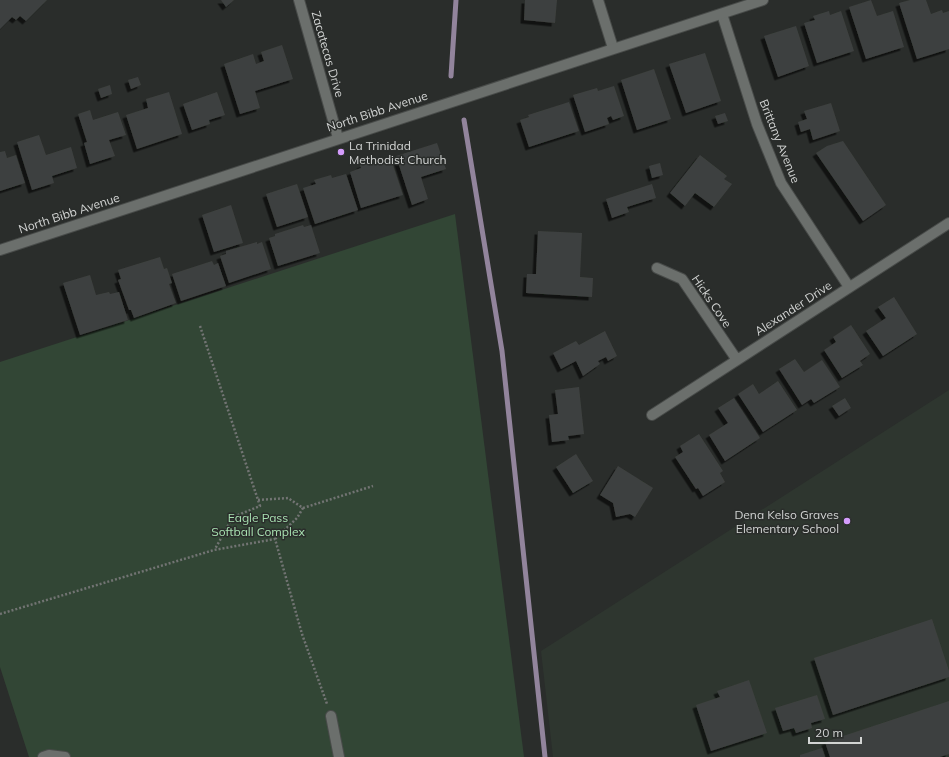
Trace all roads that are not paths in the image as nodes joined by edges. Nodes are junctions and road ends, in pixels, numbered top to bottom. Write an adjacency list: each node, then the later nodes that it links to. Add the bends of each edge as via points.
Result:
1 (299, 0): 6 (street, Zacatecas Drive)
2 (598, 0): 5 (street)
3 (763, 0): 4 (street, North Bibb Avenue)
4 (722, 14): 5 (street, North Bibb Avenue); 10 (street, Brittany Avenue, via 757,124 781,184)
5 (613, 48): 6 (street, North Bibb Avenue)
6 (338, 138): 8 (street, North Bibb Avenue)
7 (949, 223): 10 (street, Alexander Drive)
8 (0, 250)
9 (657, 268): 11 (street, Hicks Cove, via 682,279)
10 (849, 287): 11 (street, Alexander Drive)
11 (737, 360): 12 (street, Alexander Drive)
12 (652, 415)
13 (331, 716): 16 (street)
14 (43, 757): 15 (street)
15 (65, 757)
16 (339, 757)

